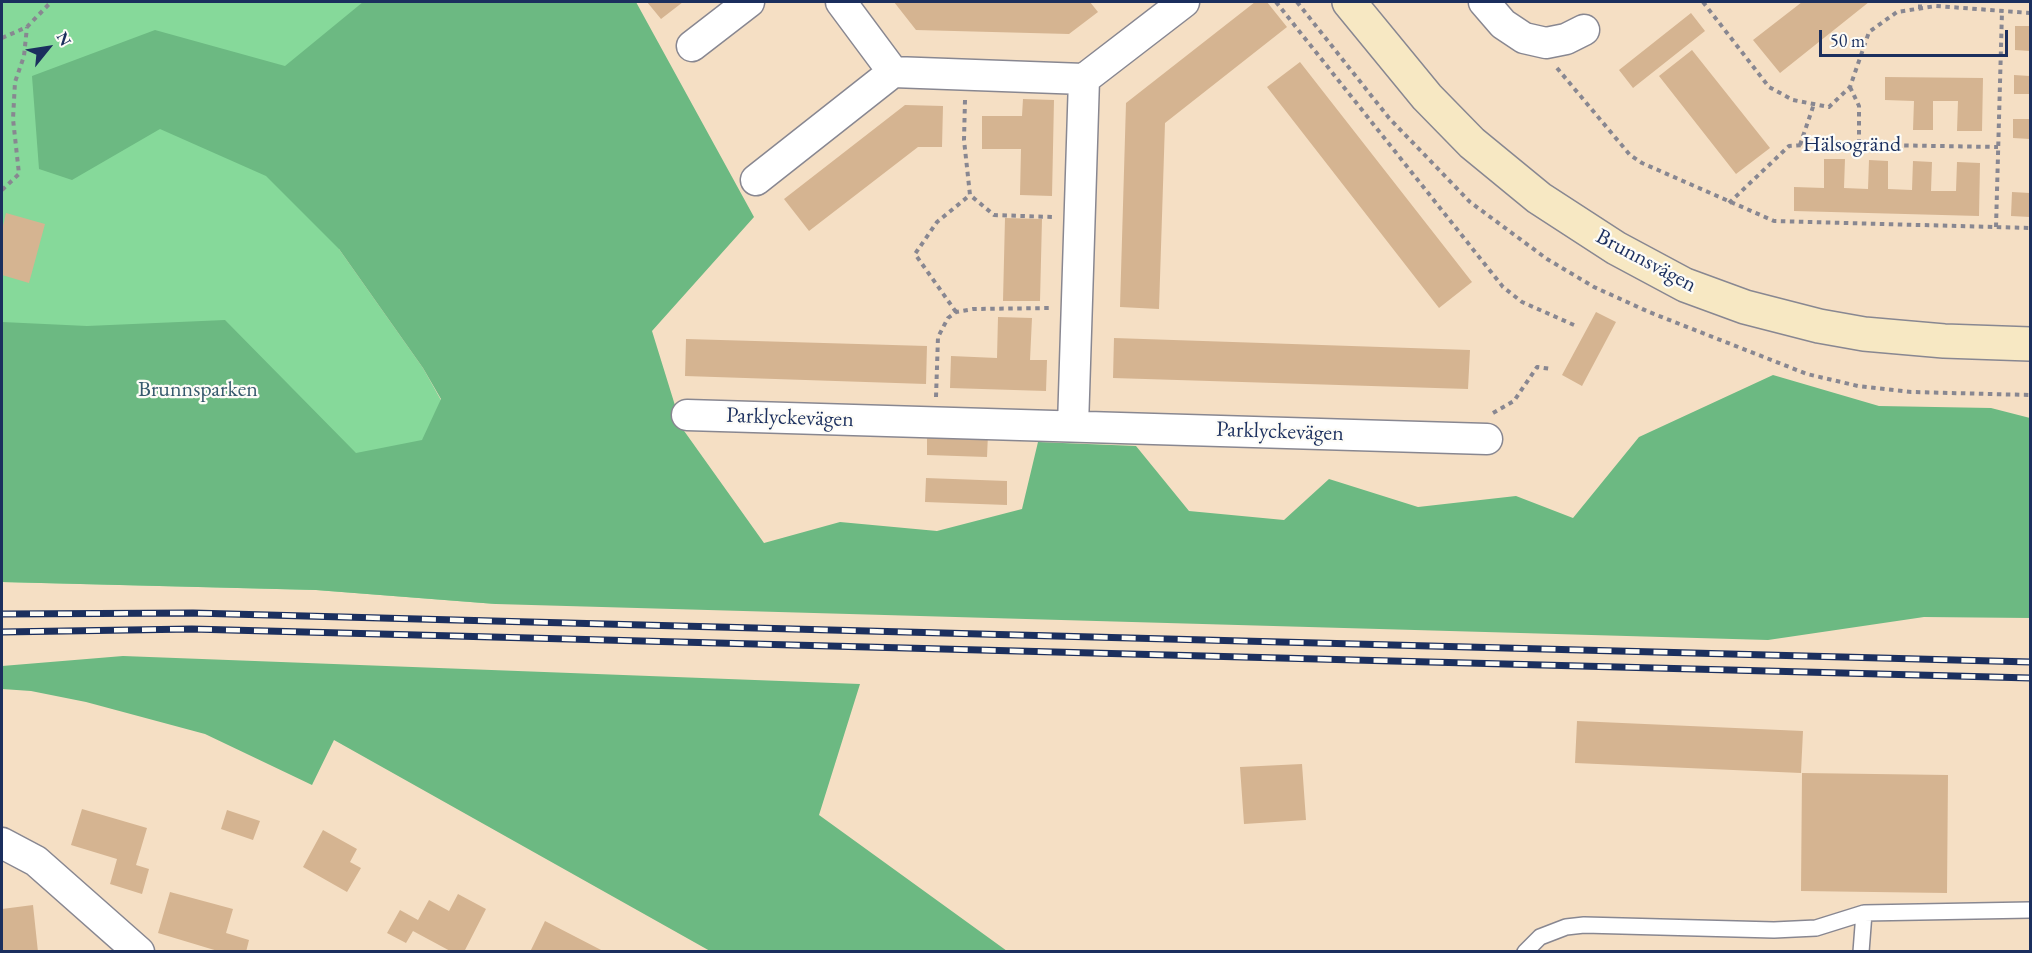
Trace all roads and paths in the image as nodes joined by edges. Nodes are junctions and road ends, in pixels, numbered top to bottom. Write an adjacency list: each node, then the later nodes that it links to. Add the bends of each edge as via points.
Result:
1 (51, 2): 13 (path)
2 (749, 2): 17 (street)
3 (841, 2): 18 (street)
4 (1184, 2): 20 (street)
5 (1276, 2): 35 (path, via 1503,287 1522,302)
6 (1349, 2): 36 (street, Brunnsvägen, via 1426,97 1472,143 1539,198 1616,248 1685,285 1785,318 1864,334)
7 (1484, 2): 16 (street, via 1503,24 1524,38)
8 (1702, 2): 22 (path, Hälsogränd, via 1769,87 1793,100)
9 (1920, 2): 10 (path)
10 (1920, 9): 11 (path, Hälsogränd, via 1936,6); 21 (path, Hälsogränd, via 1897,12 1869,32)
11 (2002, 11): 12 (path, Hälsogränd); 25 (path)
12 (2031, 13)
13 (27, 27): 15 (path); 27 (path, via 13,110 19,174)
14 (1584, 30): 16 (street)
15 (2, 38)
16 (1545, 43): 29 (path, via 1550,58 1630,154)
17 (692, 46)
18 (893, 72): 19 (street); 26 (street)
19 (966, 75): 20 (street); 28 (path, via 964,140)
20 (1084, 79): 30 (street)
21 (1850, 87): 22 (path, Hälsogränd, via 1829,107); 23 (path, via 1859,106)
22 (1814, 104): 24 (path)
23 (1859, 144): 24 (path, Hälsogränd); 25 (path, Hälsogränd)
24 (1800, 145): 29 (path, Hälsogränd, via 1789,146)
25 (1998, 147): 31 (path)
26 (756, 180)
27 (2, 190)
28 (970, 195): 30 (path, via 994,215); 34 (path, via 937,222 915,254)
29 (1729, 203): 31 (path, via 1774,222)
30 (1080, 218): 33 (street)
31 (1996, 227): 32 (path)
32 (2031, 228)
33 (1077, 308): 34 (path); 40 (street)
34 (956, 312): 39 (path, via 942,326 938,338)
35 (1574, 324)
36 (2031, 345)
37 (1551, 369): 41 (path, via 1537,367 1514,401 1480,418 1473,426)
38 (687, 415): 39 (street, Parklyckevägen)
39 (935, 422): 40 (street, Parklyckevägen)
40 (1073, 426): 41 (street, Parklyckevägen)
41 (1480, 439)
42 (2, 843): 45 (street, via 36,861)
43 (2031, 910): 44 (lane)
44 (1864, 913): 46 (lane, via 1816,928 1566,927 1540,937); 47 (lane)
45 (139, 951)
46 (1525, 951)
47 (1861, 951)

